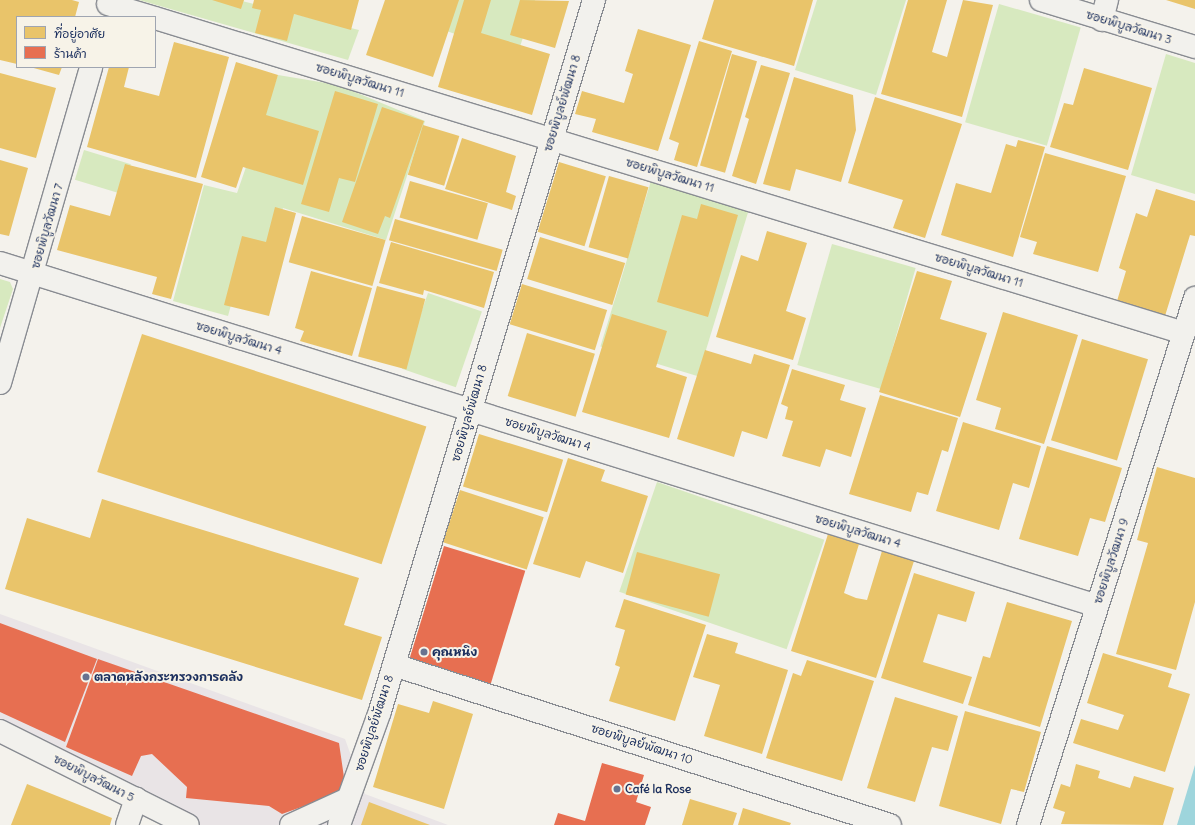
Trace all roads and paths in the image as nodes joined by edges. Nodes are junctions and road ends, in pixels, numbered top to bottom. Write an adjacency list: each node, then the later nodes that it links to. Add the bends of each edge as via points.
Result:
1 (594, 0): 9 (street, ซอยพิบูลย์พัฒนา 8)
2 (1041, 0): 4 (street, ซอยพิบูลวัฒนา 3)
3 (107, 7): 5 (street)
4 (1105, 10): 7 (street, ซอยพิบูลวัฒนา 3)
5 (148, 16)
6 (156, 18): 9 (street, ซอยพิบูลวัฒนา 11)
7 (1195, 47)
8 (91, 68): 11 (street, ซอยพิบูลวัฒนา 7)
9 (551, 138): 13 (street, ซอยพิบูลวัฒนา 11); 15 (street, ซอยพิบูลย์พัฒนา 8)
10 (0, 263): 11 (street, ซอยพิบูลวัฒนา 4)
11 (33, 273): 14 (street, ซอยพิบูลวัฒนา 7); 15 (street, ซอยพิบูลวัฒนา 4)
12 (1195, 298): 13 (street, ซอยพิบูลวัฒนา 9)
13 (1184, 334): 16 (street, ซอยพิบูลวัฒนา 9)
14 (0, 383)
15 (470, 410): 16 (street, ซอยพิบูลวัฒนา 4); 17 (street, ซอยพิบูลย์พัฒนา 8)
16 (1097, 606): 26 (street, ซอยพิบูลวัฒนา 9)
17 (394, 665): 20 (street, ซอยพิบูลย์พัฒนา 8); 25 (street, ซอยพิบูลย์พัฒนา 10)
18 (0, 732): 19 (street, ซอยพิบูลวัฒนา 5)
19 (136, 799): 21 (street); 22 (street, ซอยพิบูลวัฒนา 5)
20 (348, 799): 23 (street); 24 (street, ซอยพิบูลย์พัฒนา 8)
21 (127, 825)
22 (188, 825)
23 (291, 825)
24 (339, 825)
25 (890, 825)
26 (1028, 825)

